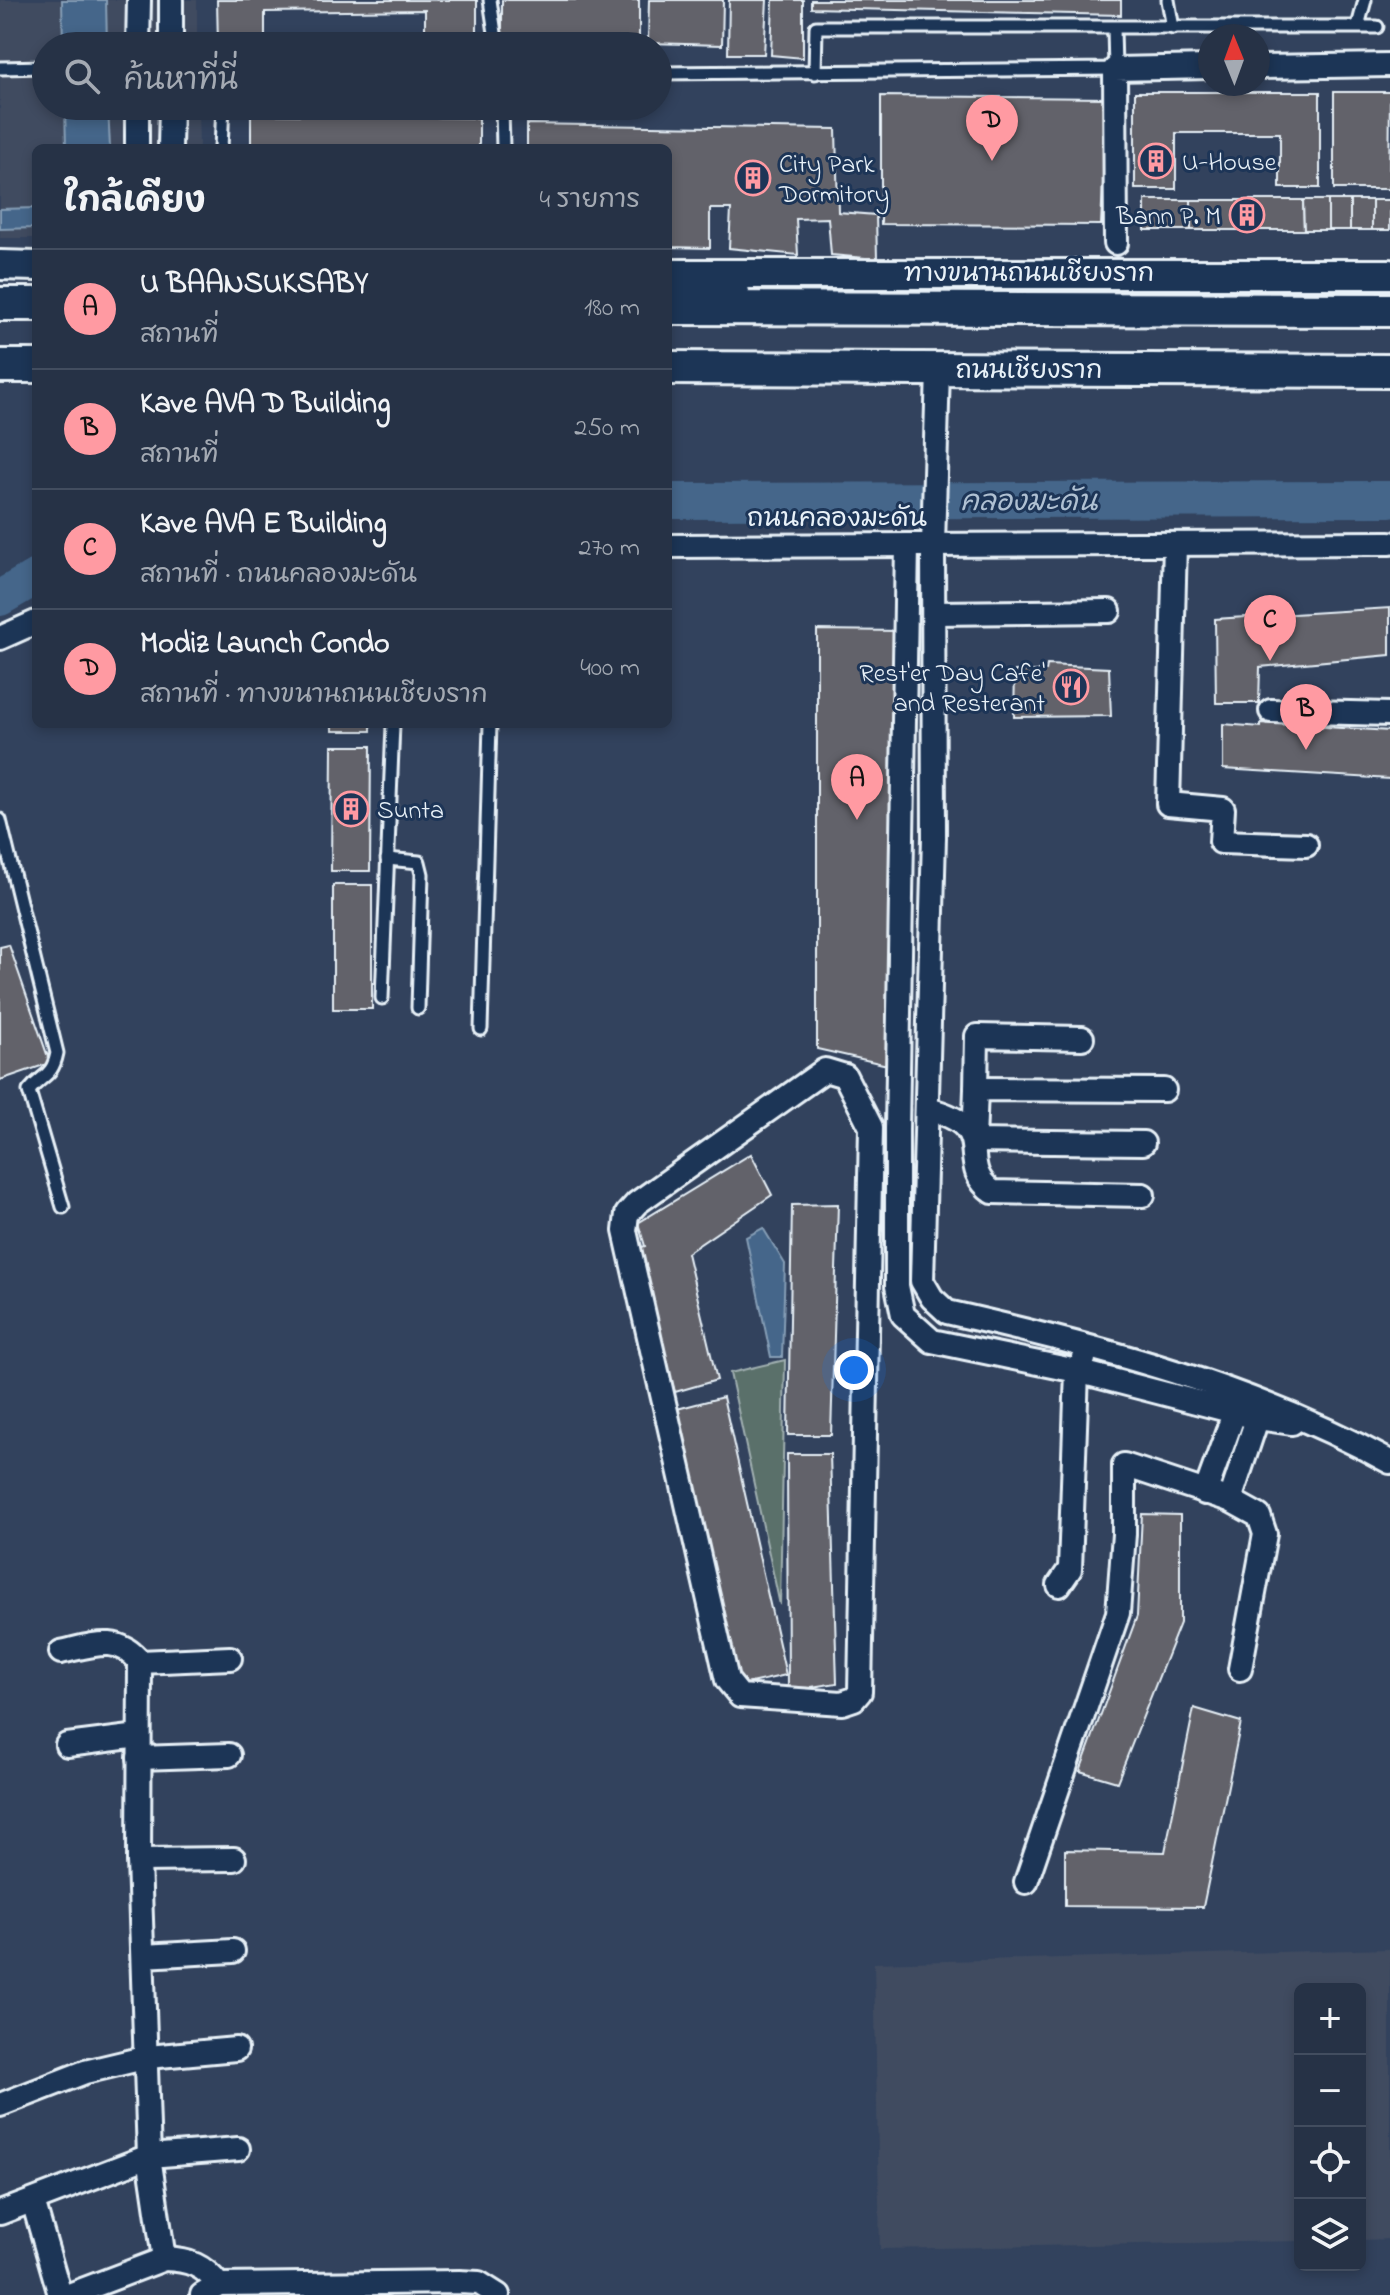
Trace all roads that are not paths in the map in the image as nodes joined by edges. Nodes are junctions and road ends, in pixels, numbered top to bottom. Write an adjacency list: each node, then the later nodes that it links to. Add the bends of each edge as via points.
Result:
1 (139, 0): 10 (street)
2 (171, 0): 11 (street)
3 (490, 0): 12 (lane)
4 (1168, 0): 9 (lane)
5 (1365, 0): 6 (lane)
6 (1358, 26): 7 (lane); 9 (lane)
7 (1377, 27)
8 (1114, 28): 9 (lane); 18 (lane); 20 (lane, via 816,27)
9 (1173, 28)
10 (138, 32)
11 (171, 32)
12 (495, 32)
13 (1390, 65): 16 (street)
14 (32, 67): 17 (lane)
15 (1198, 67): 18 (street)
16 (1270, 67)
17 (0, 68)
18 (1115, 69): 20 (lane); 29 (street)
19 (672, 73): 20 (lane)
20 (815, 73)
21 (137, 120): 25 (street)
22 (171, 120): 26 (street)
23 (222, 120): 27 (lane)
24 (502, 120): 28 (lane)
25 (137, 144)
26 (170, 144)
27 (221, 144)
28 (503, 144)
29 (1116, 243): 33 (lane)
30 (672, 261): 34 (lane, via 876,262)
31 (0, 265): 32 (street)
32 (32, 266)
33 (1116, 271): 34 (street, ทางขนานถนนเชียงราก); 36 (street, ทางขนานถนนเชียงราก)
34 (876, 272): 35 (street, ทางขนานถนนเชียงราก)
35 (672, 274)
36 (1390, 274)
37 (672, 283): 41 (main road)
38 (0, 304): 39 (main road)
39 (32, 304)
40 (672, 308): 41 (main road)
41 (863, 309): 42 (main road)
42 (1390, 310)
43 (0, 366): 44 (main road)
44 (32, 366)
45 (672, 368): 46 (main road, ถนนเชียงราก)
46 (938, 369): 47 (main road, ถนนเชียงราก); 48 (street)
47 (1390, 371)
48 (933, 538): 50 (street, ถนนคลองมะดัน); 51 (street, ถนนคลองมะดัน); 54 (street)
49 (1390, 543): 50 (street, ถนนคลองมะดัน)
50 (1175, 544): 62 (street, via 1168,804 1223,809 1221,842)
51 (907, 545): 52 (street, ถนนคลองมะดัน); 72 (street)
52 (672, 546)
53 (1109, 611): 54 (street)
54 (934, 613): 70 (street)
55 (32, 624): 56 (street)
56 (0, 638)
57 (1271, 711): 58 (street)
58 (1390, 714)
59 (393, 728): 63 (lane)
60 (490, 728): 66 (lane)
61 (0, 820): 77 (lane, via 57,1053 46,1078 29,1091)
62 (1306, 845)
63 (387, 859): 64 (lane); 65 (lane, via 419,862 422,874)
64 (382, 998)
65 (418, 1008)
66 (481, 1029)
67 (1082, 1038): 68 (street, via 977,1036)
68 (976, 1089): 69 (street); 74 (street)
69 (1164, 1090)
70 (927, 1109): 73 (street); 74 (street, via 960,1121)
71 (871, 1127): 71 (street, via 860,1692 842,1703 740,1696 727,1680 625,1231 627,1214 825,1070 845,1076); 72 (street)
72 (897, 1130): 73 (street); 79 (street)
73 (926, 1132): 78 (street)
74 (974, 1141): 75 (street); 76 (street, via 977,1175 993,1192)
75 (1143, 1143)
76 (1143, 1195)
77 (63, 1207)
78 (922, 1281): 79 (street); 80 (street)
79 (897, 1286): 81 (street, via 903,1315)
80 (947, 1312): 81 (street); 82 (street)
81 (932, 1341): 83 (street)
82 (1091, 1348): 83 (street); 84 (street)
83 (1077, 1371): 84 (street); 88 (street, via 1070,1569)
84 (1248, 1407): 85 (street, via 1329,1429); 86 (street); 87 (street)
85 (1390, 1462)
86 (1205, 1493): 87 (street); 98 (street, via 1124,1465 1118,1613)
87 (1230, 1500): 92 (street, via 1259,1516 1265,1534)
88 (1059, 1585)
89 (61, 1652): 91 (street, via 112,1641 129,1648)
90 (230, 1658): 91 (street)
91 (140, 1662): 94 (street)
92 (1240, 1669)
93 (67, 1745): 94 (street)
94 (139, 1747): 95 (street); 97 (street)
95 (229, 1755)
96 (234, 1859): 97 (street)
97 (139, 1860): 100 (street)
98 (1026, 1882)
99 (233, 1951): 100 (street)
100 (143, 1956): 102 (street)
101 (236, 2049): 102 (street)
102 (148, 2057): 103 (street, via 85,2072); 105 (street)
103 (0, 2105)
104 (238, 2149): 105 (street)
105 (149, 2156): 106 (street); 108 (street)
106 (33, 2201): 107 (street); 111 (street)
107 (0, 2213)
108 (164, 2259): 110 (street, via 194,2262 207,2270); 112 (street)
109 (459, 2288): 110 (street); 113 (street, via 479,2283)
110 (210, 2290)
111 (60, 2295)
112 (69, 2295)
113 (498, 2295)

